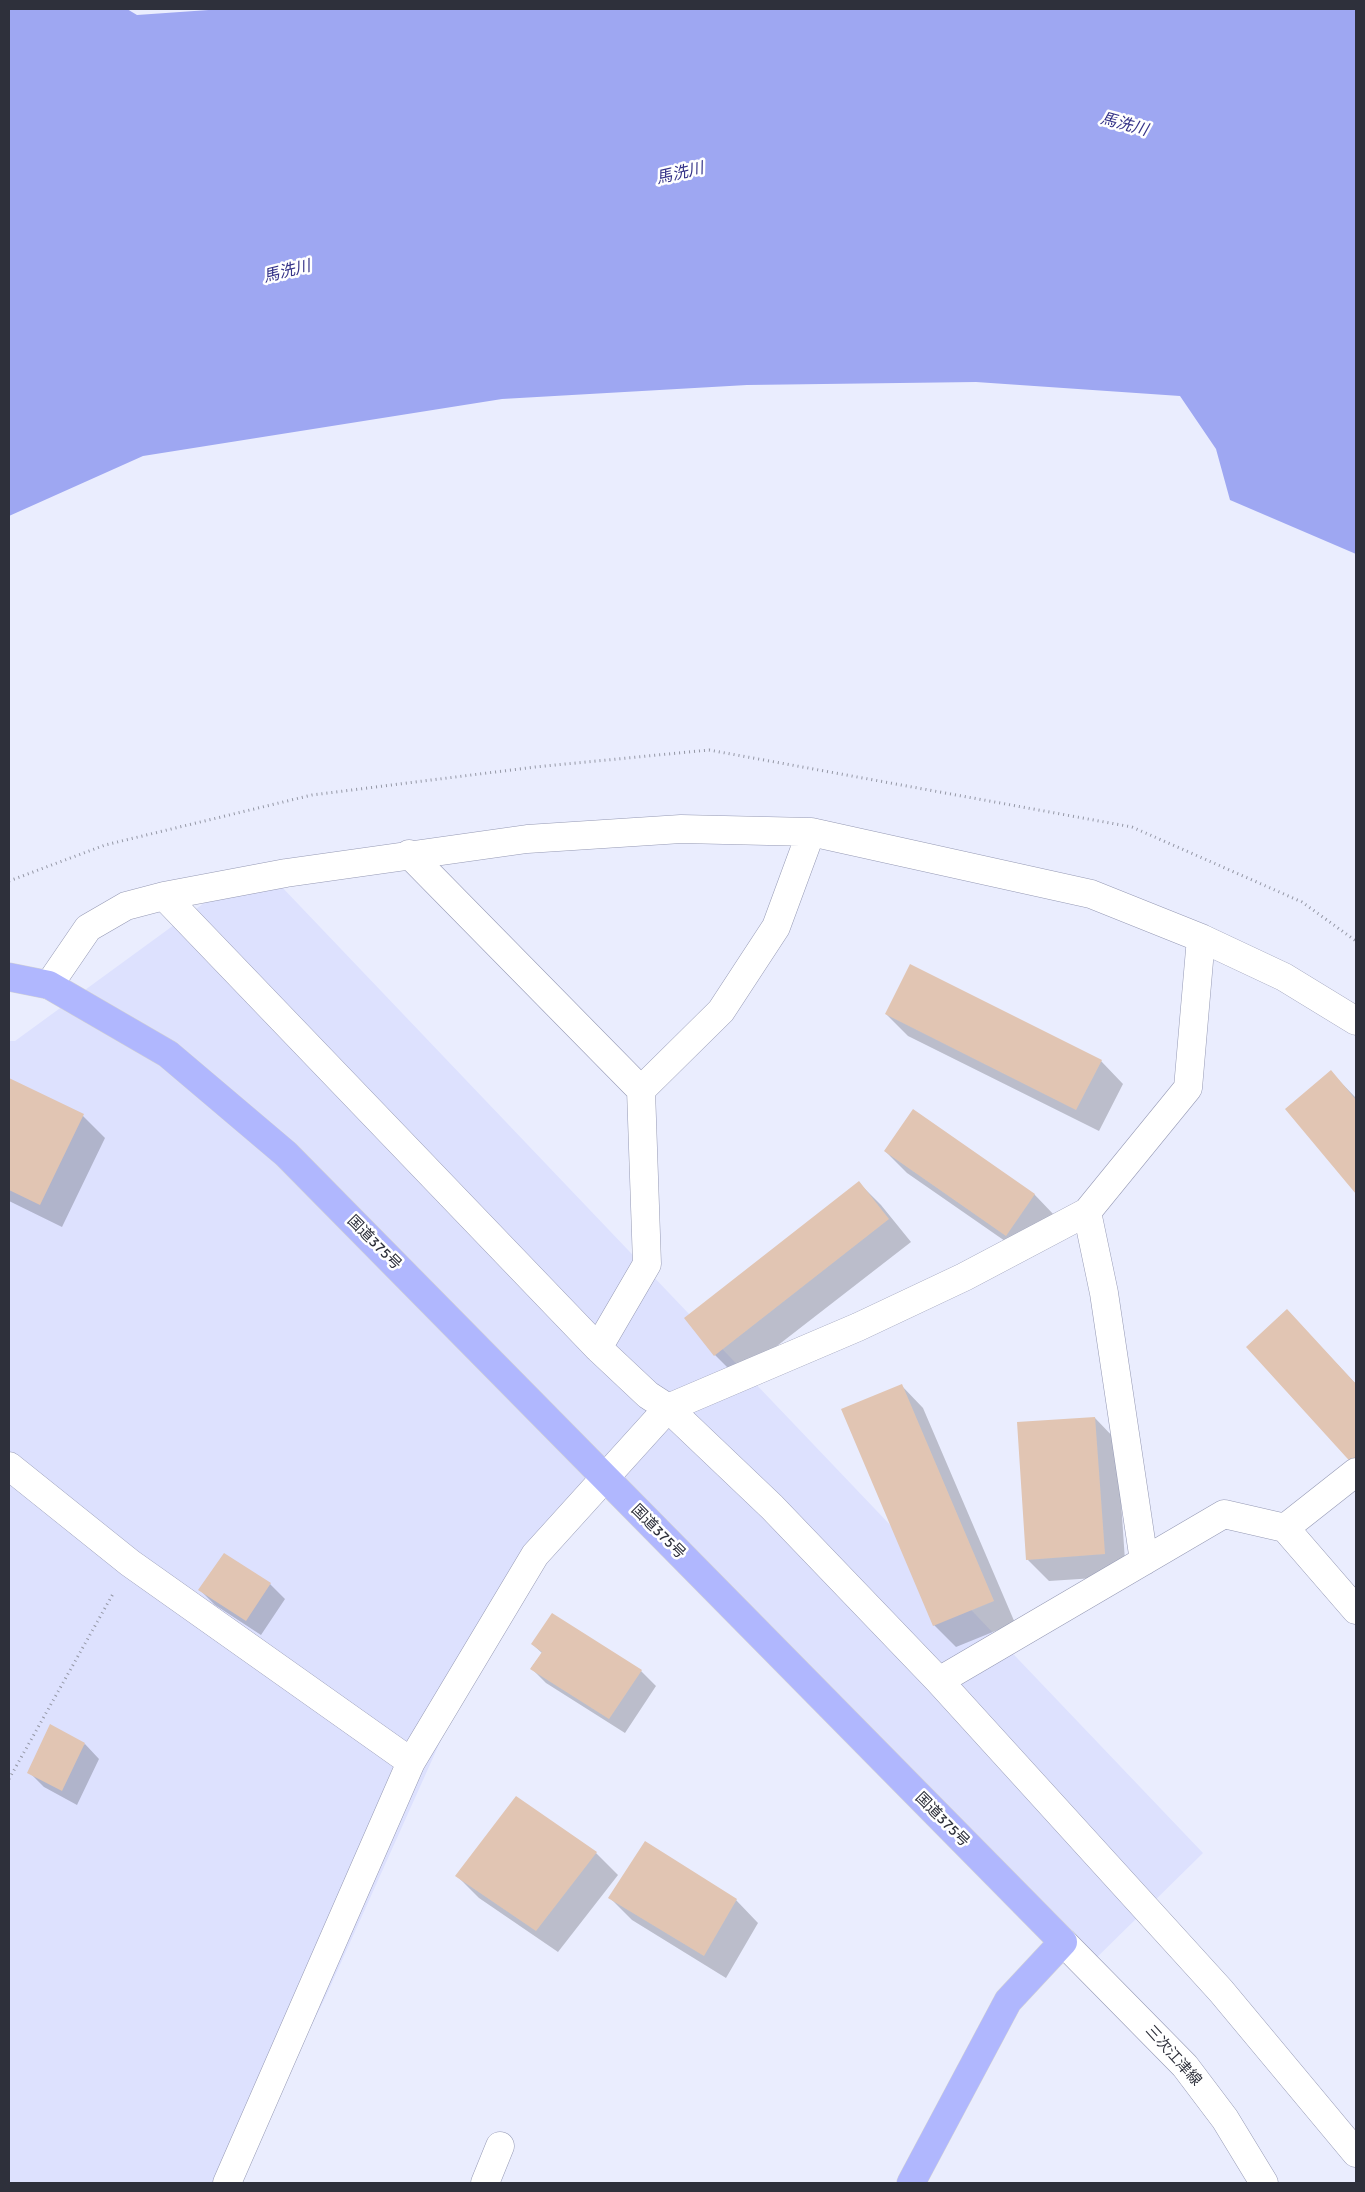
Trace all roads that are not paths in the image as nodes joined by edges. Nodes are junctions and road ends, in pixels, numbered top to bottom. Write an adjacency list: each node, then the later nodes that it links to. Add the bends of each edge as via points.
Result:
1 (811, 832): 2 (street, via 681,829 527,839); 4 (street, via 1091,894); 8 (street, via 776,927 721,1011)
2 (409, 854): 3 (street); 8 (street)
3 (164, 896): 6 (street, via 126,906 88,928); 10 (street)
4 (1201, 938): 7 (street, via 1284,977); 9 (street, via 1188,1088)
5 (9, 977): 6 (highway, 国道375号)
6 (49, 985): 14 (highway, 国道375号, via 168,1054 286,1154)
7 (1356, 1021)
8 (641, 1090): 10 (street, via 647,1264)
9 (1087, 1212): 11 (street, via 964,1277 858,1327); 16 (street, via 1104,1293)
10 (598, 1348): 11 (street, via 648,1395)
11 (668, 1408): 14 (street); 18 (street, via 772,1507)
12 (9, 1466): 19 (street, via 130,1563)
13 (1356, 1472): 15 (street)
14 (605, 1478): 19 (street, via 535,1555); 20 (highway, 国道375号)
15 (1285, 1528): 16 (street, via 1224,1514); 17 (street)
16 (1144, 1561): 18 (street)
17 (1356, 1610)
18 (939, 1680): 22 (street, via 1221,1991)
19 (412, 1762): 23 (street)
20 (1063, 1942): 25 (highway, via 1008,2001); 26 (street, 三次江津線, via 1185,2066 1225,2119)
21 (500, 2146): 24 (street)
22 (1356, 2153)
23 (227, 2183)
24 (485, 2183)
25 (912, 2183)
26 (1264, 2183)

